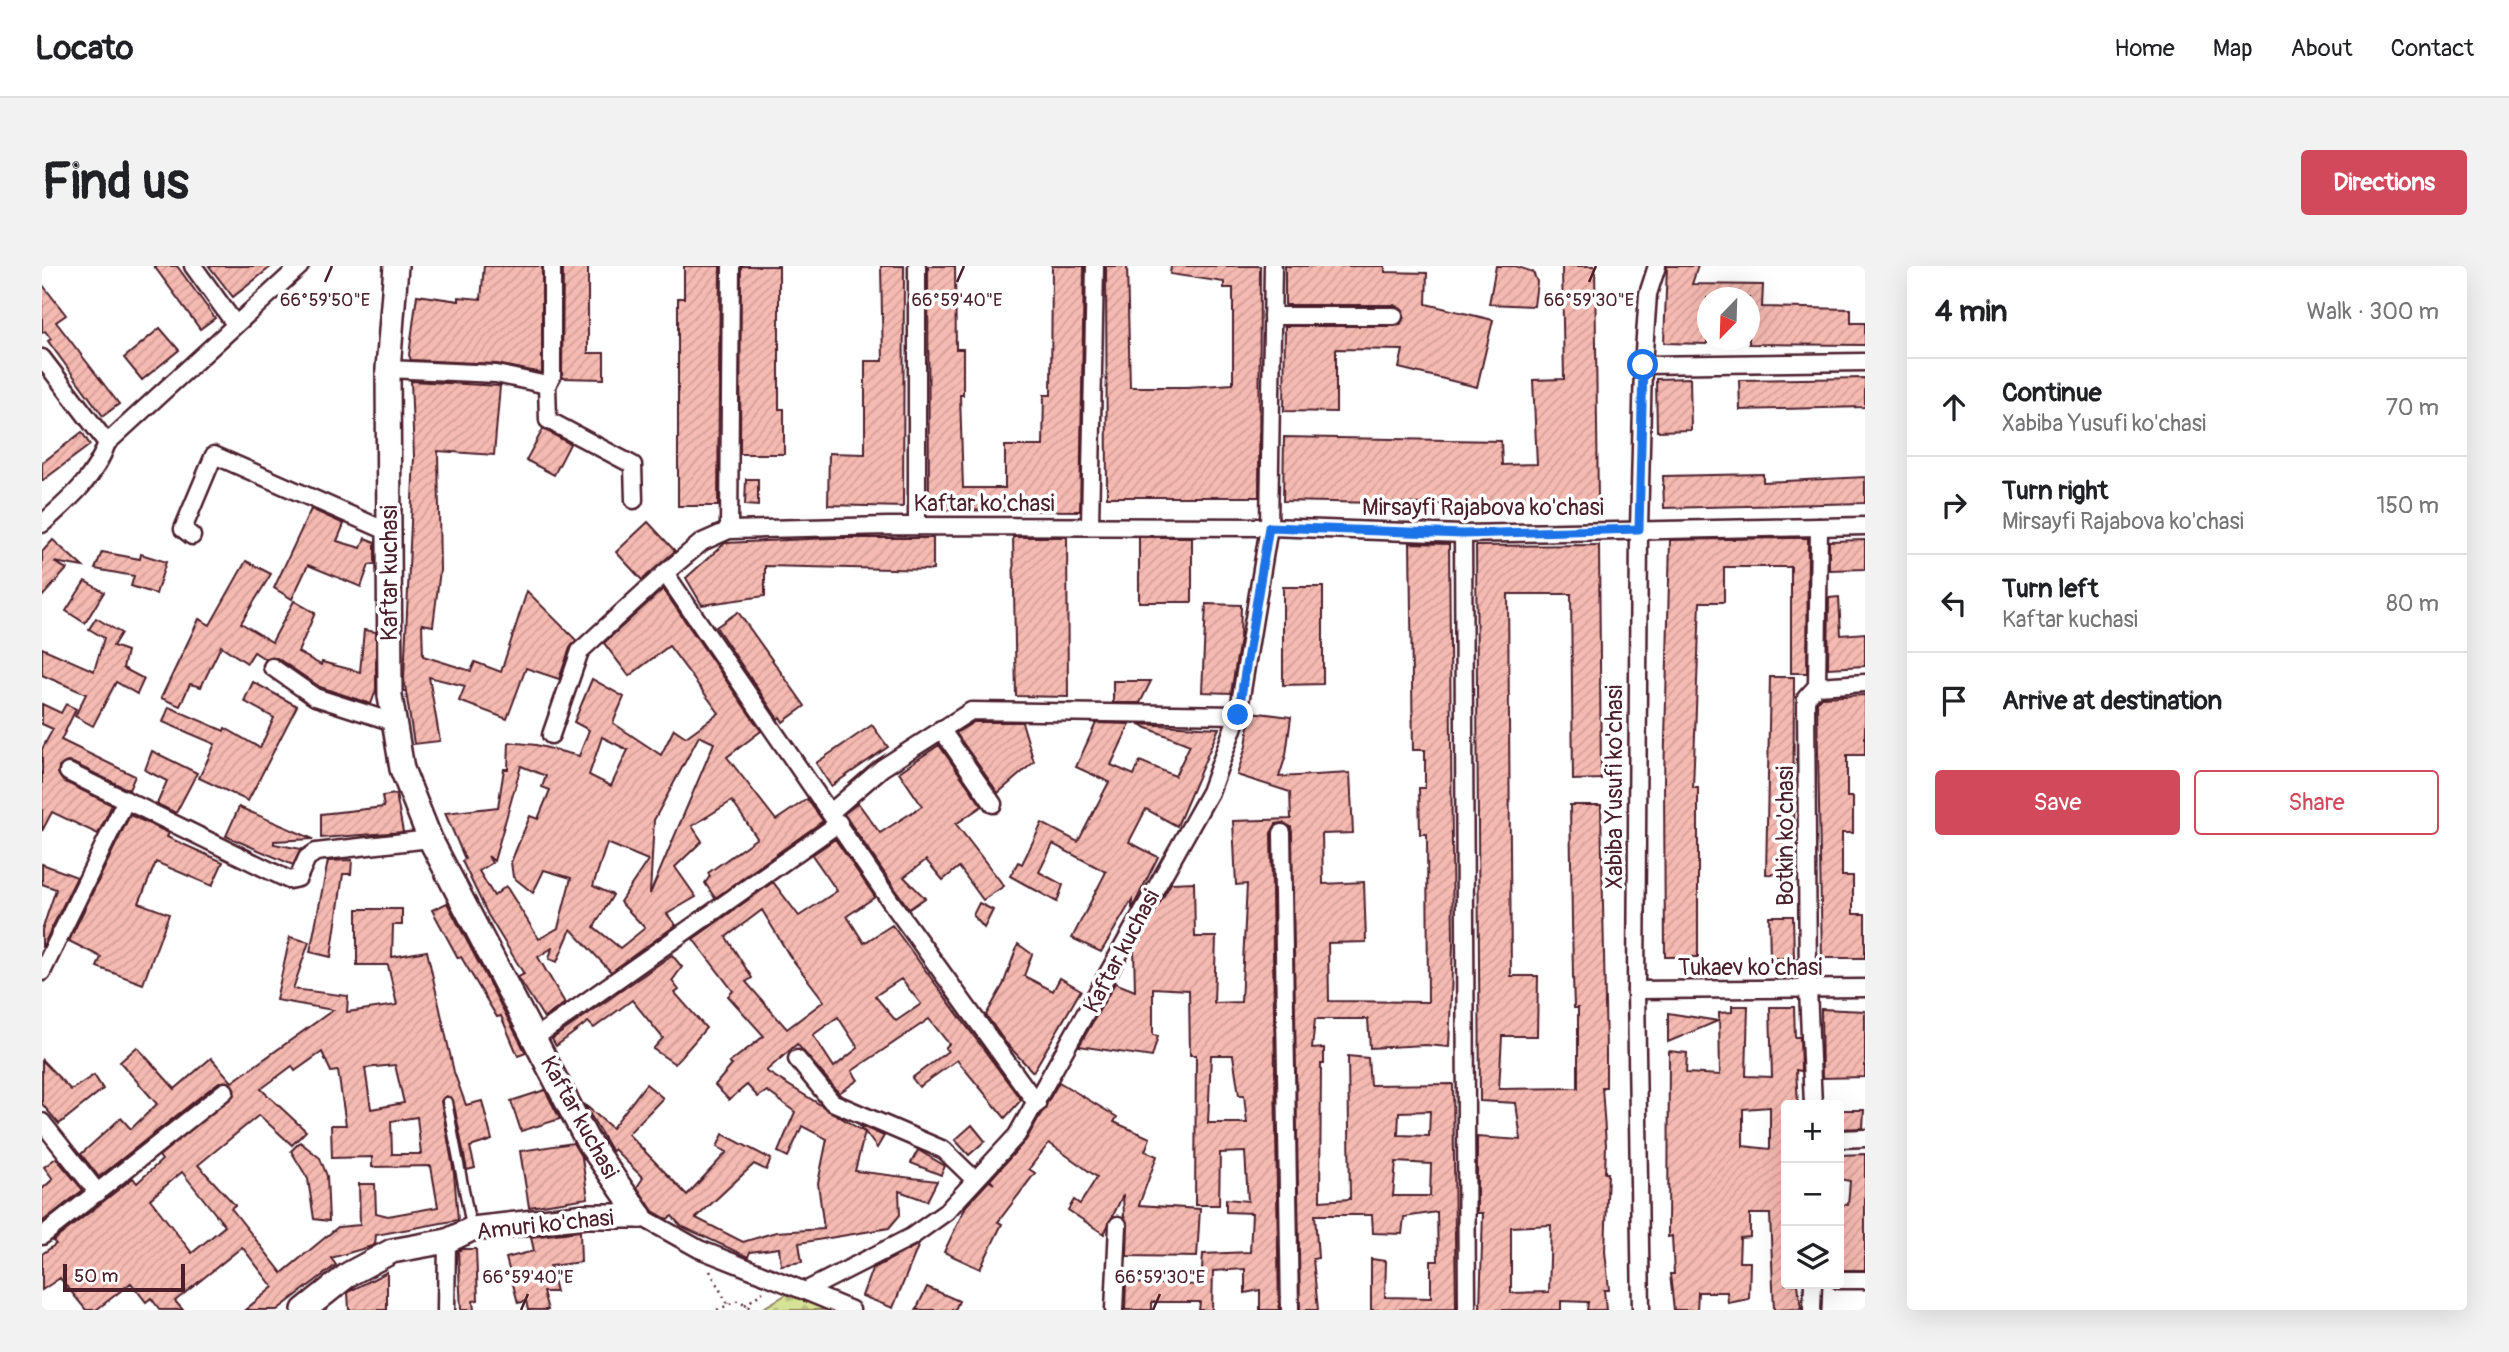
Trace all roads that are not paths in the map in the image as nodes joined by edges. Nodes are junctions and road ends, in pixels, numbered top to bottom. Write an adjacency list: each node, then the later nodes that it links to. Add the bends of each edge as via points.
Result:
1 (193, 266): 12 (street)
2 (300, 266): 12 (street)
3 (396, 266): 16 (street, Kaftar kuchasi)
4 (552, 266): 17 (street, via 552,376)
5 (731, 266): 27 (street)
6 (917, 266): 21 (street)
7 (1095, 266): 22 (street)
8 (1273, 266): 10 (street, Kaftar kuchasi)
9 (1657, 266): 15 (street, Xabiba Yusufi ko'chasi, via 1648,294)
10 (1272, 316): 11 (street); 24 (street, Kaftar kuchasi)
11 (1394, 316)
12 (235, 324): 18 (street)
13 (42, 358): 18 (street)
14 (1865, 362): 15 (street)
15 (1643, 365): 26 (street, Xabiba Yusufi ko'chasi)
16 (388, 369): 17 (street, via 496,373); 28 (street, Kaftar kuchasi)
17 (547, 385): 19 (street, via 548,420 633,466)
18 (107, 443): 20 (street, via 100,463 77,493)
19 (634, 500)
20 (42, 524)
21 (917, 526): 22 (street, Kaftar ko'chasi); 27 (street, Kaftar ko'chasi)
22 (1090, 526): 24 (street, Kaftar ko'chasi)
23 (1865, 526): 25 (street, Mirsayfi Rajabova ko'chasi)
24 (1269, 527): 29 (street, Mirsayfi Rajabova ko'chasi); 35 (street, Kaftar kuchasi)
25 (1819, 527): 26 (street, Mirsayfi Rajabova ko'chasi); 34 (street, Botkin ko'chasi)
26 (1639, 529): 29 (street, Mirsayfi Rajabova ko'chasi); 48 (street, Xabiba Yusufi ko'chasi)
27 (729, 530): 31 (street, Kaftar ko'chasi, via 702,542)
28 (389, 532): 30 (street, via 214,455 183,529); 36 (street, Kaftar kuchasi)
29 (1463, 534): 74 (street)
30 (192, 537)
31 (665, 573): 38 (street, Kaftar ko'chasi, via 580,651); 42 (street)
32 (272, 667): 36 (street, via 315,697)
33 (1865, 683): 34 (street)
34 (1817, 687): 47 (street, Botkin ko'chasi, via 1806,698)
35 (1238, 715): 37 (street, via 971,711); 54 (street, Kaftar kuchasi, via 1210,792)
36 (393, 722): 44 (street, Kaftar kuchasi, via 402,769)
37 (941, 729): 41 (street); 42 (street, via 882,768)
38 (551, 735)
39 (68, 772): 40 (street)
40 (126, 800): 44 (street, via 289,880 298,878 307,858 316,852); 45 (street)
41 (993, 804)
42 (835, 817): 49 (street); 54 (street)
43 (1282, 833): 73 (street)
44 (430, 839): 49 (street, Kaftar kuchasi)
45 (42, 972)
46 (1865, 988): 47 (street, Tukaev ko'chasi)
47 (1808, 989): 48 (street, Tukaev ko'chasi); 52 (street, Botkin ko'chasi)
48 (1636, 990): 75 (street, Xabiba Yusufi ko'chasi)
49 (536, 1037): 60 (street, Kaftar kuchasi, via 587,1140)
50 (797, 1059): 58 (street, via 832,1102 944,1150)
51 (225, 1090): 59 (street)
52 (1813, 1100)
53 (447, 1102): 62 (lane)
54 (1037, 1104): 58 (street, Kaftar kuchasi, via 1017,1135)
55 (42, 1122): 59 (street)
56 (1865, 1138): 57 (street)
57 (1844, 1139)
58 (975, 1180): 68 (street, Kaftar kuchasi, via 946,1212 911,1237)
59 (98, 1193): 63 (street)
60 (640, 1216): 62 (street, Amuri ko'chasi, via 586,1216); 68 (street, Kaftar kuchasi, via 699,1249)
61 (1118, 1225): 72 (street)
62 (472, 1229): 64 (street, Amuri ko'chasi)
63 (42, 1237)
64 (447, 1241): 69 (street, Amuri ko'chasi, via 392,1251 349,1274); 70 (street)
65 (1844, 1280): 66 (street)
66 (1865, 1280)
67 (1813, 1289): 76 (street)
68 (804, 1292): 71 (street)
69 (304, 1310)
70 (446, 1310)
71 (851, 1310)
72 (1114, 1310)
73 (1290, 1310)
74 (1466, 1310)
75 (1641, 1310)
76 (1812, 1310)

